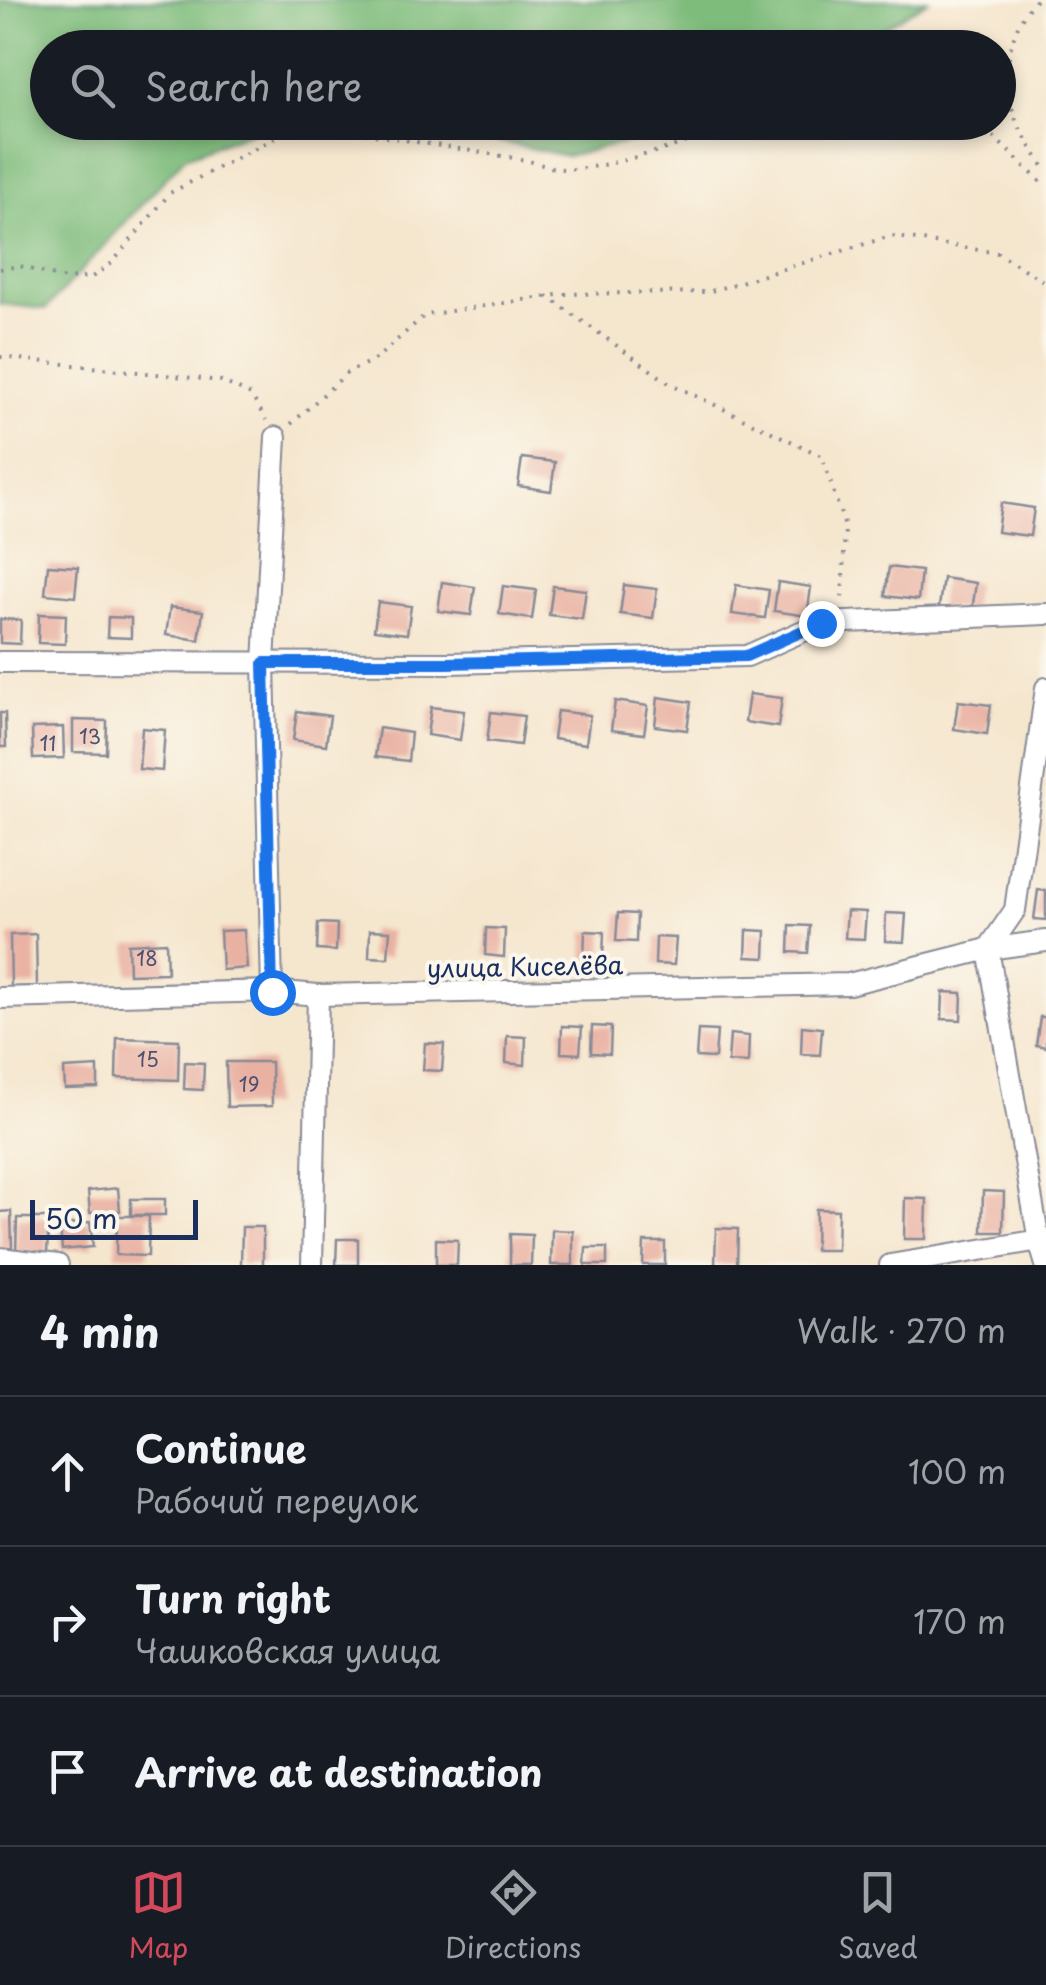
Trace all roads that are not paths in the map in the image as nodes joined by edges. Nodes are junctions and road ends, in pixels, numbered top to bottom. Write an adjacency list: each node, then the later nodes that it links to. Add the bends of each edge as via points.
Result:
1 (276, 437): 4 (street)
2 (1046, 614): 4 (street, via 821,623 746,656)
3 (0, 662): 4 (street)
4 (264, 663): 8 (street)
5 (1046, 688): 7 (street, via 1015,910)
6 (1046, 941): 7 (street, улица Киселёва)
7 (988, 949): 9 (street, улица Киселёва, via 849,984); 11 (street)
8 (272, 992): 9 (street, улица Киселёва); 10 (street, улица Киселёва)
9 (318, 995): 14 (street)
10 (0, 998)
11 (1042, 1240): 15 (street); 16 (street)
12 (0, 1258): 13 (street)
13 (58, 1265)
14 (312, 1265)
15 (890, 1265)
16 (1046, 1265)

